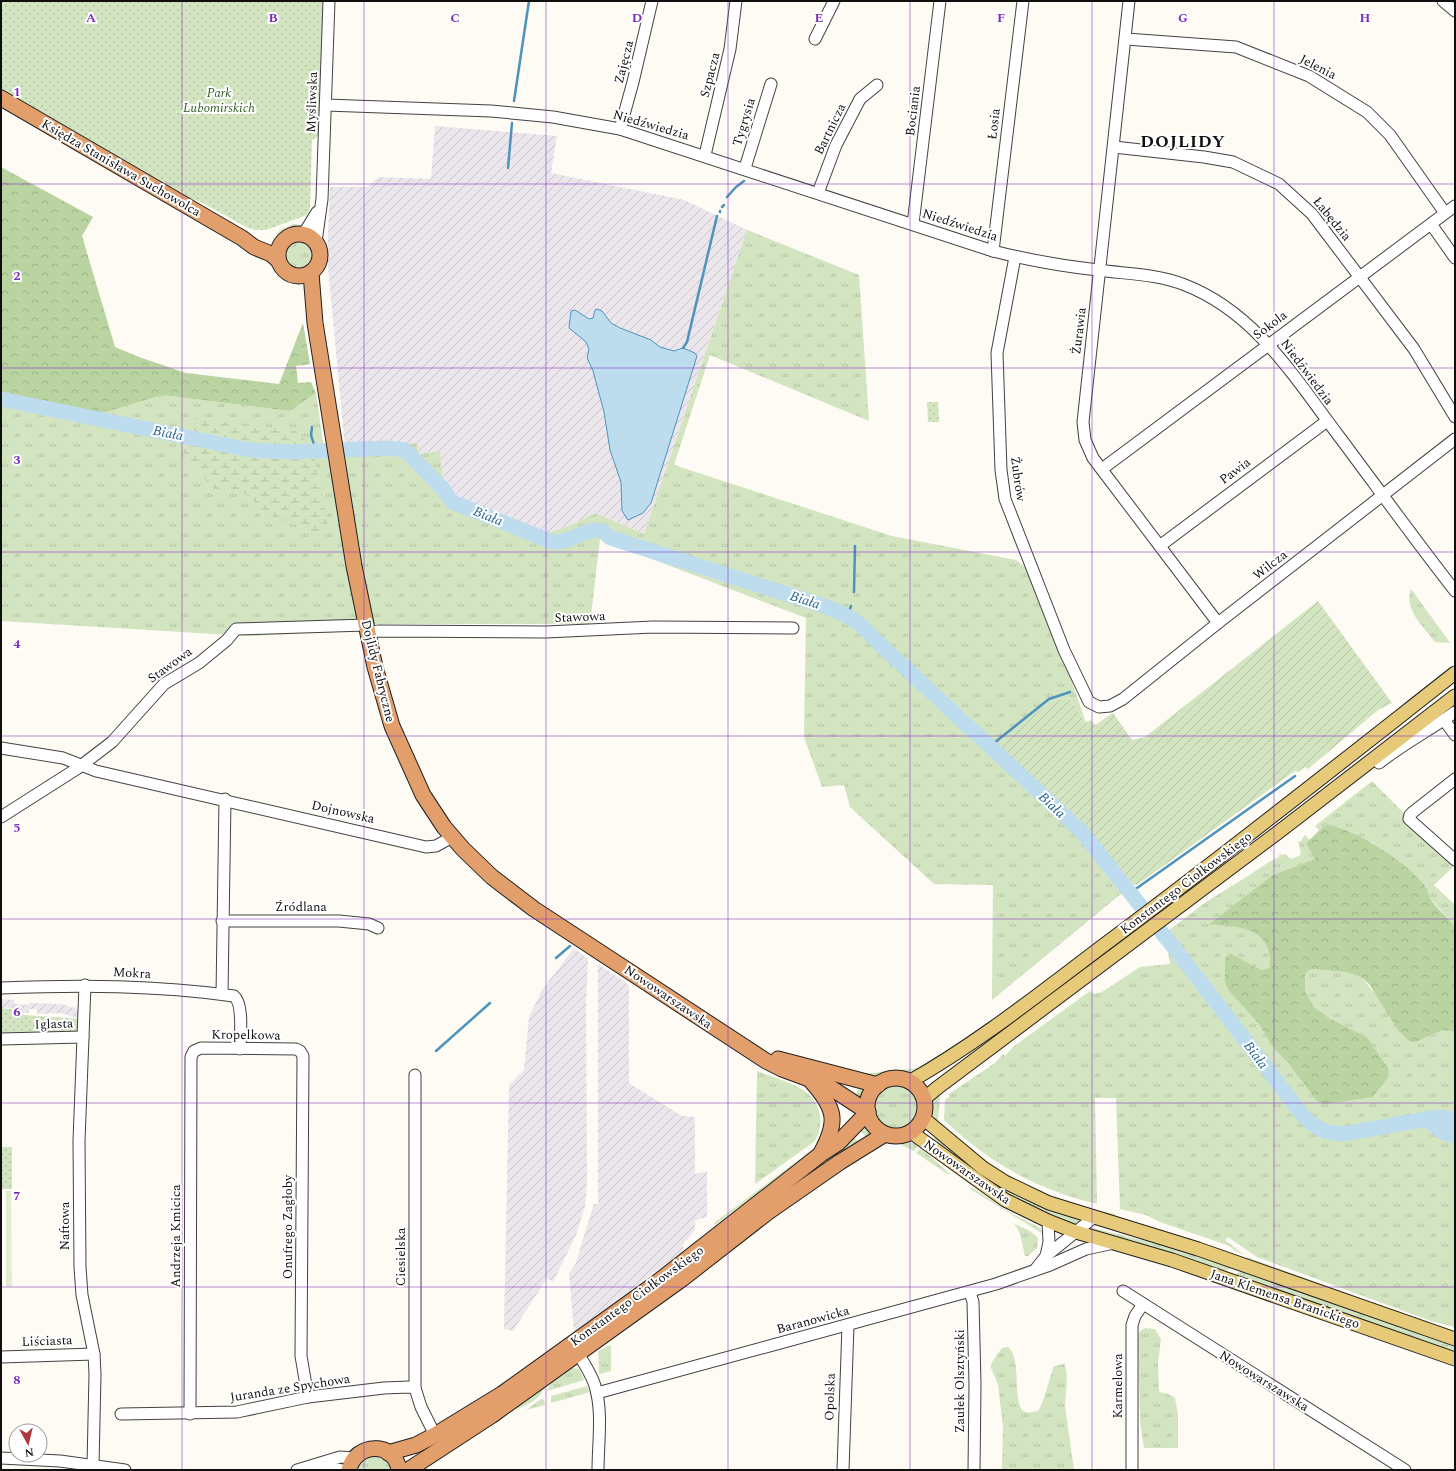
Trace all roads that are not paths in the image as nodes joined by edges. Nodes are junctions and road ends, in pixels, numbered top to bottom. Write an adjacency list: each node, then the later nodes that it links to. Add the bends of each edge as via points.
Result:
1 (330, 1): 15 (street, Myśliwska)
2 (652, 1): 16 (street, Zajęcza)
3 (736, 1): 18 (street, Szpacza, via 730,49)
4 (834, 1): 10 (street)
5 (940, 1): 24 (street, Bociania)
6 (1023, 1): 30 (street, Łosia)
7 (1129, 1): 11 (street, Żurawia)
8 (1443, 1): 9 (street)
9 (1455, 12)
10 (815, 39)
11 (1126, 39): 17 (street, Żurawia); 23 (street, Jelenia, via 1236,47 1309,76 1366,112 1390,135)
12 (771, 84): 19 (street, Tygrysia)
13 (877, 85): 20 (street, Bartnicza, via 860,99 836,145)
14 (1, 98): 27 (highway, Księdza Stanisława Suchowolca)
15 (326, 105): 16 (street, Niedźwiedzia, via 491,110); 21 (street, Myśliwska)
16 (620, 129): 18 (street, Niedźwiedzia)
17 (1114, 147): 34 (street, Żurawia); 37 (street, Łabędzia, via 1204,156 1233,162 1279,184 1312,214)
18 (705, 155): 19 (street, Niedźwiedzia)
19 (744, 168): 20 (street, Niedźwiedzia)
20 (818, 193): 24 (street, Niedźwiedzia)
21 (321, 204): 26 (street, Myśliwska, via 306,230); 28 (street, Myśliwska)
22 (1455, 206): 23 (street, Sokola)
23 (1445, 213): 25 (street, Sokola)
24 (913, 224): 30 (street, Niedźwiedzia)
25 (1431, 224): 32 (street); 37 (street, Sokola)
26 (300, 234): 28 (highway, via 307,235); 29 (highway, via 288,237)
27 (242, 238): 29 (highway, Księdza Stanisława Suchowolca); 33 (highway, Księdza Stanisława Suchowolca)
28 (316, 242): 35 (highway, via 320,256)
29 (281, 243): 33 (highway)
30 (993, 251): 31 (street, Niedźwiedzia)
31 (1015, 257): 34 (street, Niedźwiedzia); 52 (street, Żubrów, via 997,353 1001,470 1005,499 1064,650 1089,702)
32 (1455, 258)
33 (278, 260): 36 (highway, via 284,271)
34 (1100, 271): 39 (street, Niedźwiedzia, via 1152,276 1195,289 1215,300); 43 (street, Żurawia, via 1083,422 1085,440 1093,458)
35 (311, 273): 36 (highway); 38 (highway, Dojlidy Fabryczne)
36 (295, 276): 38 (highway, Dojlidy Fabryczne)
37 (1359, 276): 39 (street, Sokola); 40 (street, Łabędzia, via 1414,349)
38 (315, 323): 49 (highway, Dojlidy Fabryczne, via 354,566)
39 (1269, 344): 41 (street, Niedźwiedzia); 43 (street, Sokola)
40 (1455, 417)
41 (1327, 420): 44 (street, Niedźwiedzia); 45 (street, Pawia)
42 (1455, 439): 44 (street, Wilcza)
43 (1102, 469): 45 (street, Żurawia)
44 (1383, 495): 46 (street, Niedźwiedzia); 47 (street, Wilcza)
45 (1161, 545): 47 (street, Żurawia)
46 (1455, 591)
47 (1218, 622): 52 (street, Wilcza, via 1123,699 1110,706)
48 (793, 628): 49 (street, Stawowa, via 664,627 546,632)
49 (367, 629): 59 (street, Stawowa, via 236,629 199,663 164,684 112,742); 64 (highway, Dojlidy Fabryczne, via 380,691 395,735 428,803)
50 (1455, 673): 56 (main road, Konstantego Ciołkowskiego)
51 (1455, 696): 58 (main road, Konstantego Ciołkowskiego)
52 (1099, 707)
53 (1455, 712): 54 (street)
54 (1444, 720): 55 (street); 60 (street, via 1372,768)
55 (1455, 734)
56 (1367, 743): 58 (main road, via 1371,742 1378,746); 80 (main road, Konstantego Ciołkowskiego, via 1240,843 963,1050)
57 (1, 748): 59 (street, Dojnowska, via 63,758)
58 (1378, 755): 60 (main road, Konstantego Ciołkowskiego)
59 (81, 764): 62 (street, Dojnowska, via 96,771); 63 (street, Stawowa)
60 (1349, 778): 82 (main road, Konstantego Ciołkowskiego)
61 (1455, 779): 65 (street, via 1413,812 1409,819)
62 (225, 799): 64 (street, Dojnowska, via 426,847 436,846); 66 (street)
63 (1, 817)
64 (452, 837): 68 (highway, Dojlidy Fabryczne, via 501,885)
65 (1455, 860)
66 (222, 920): 67 (street, Źródlana, via 339,921 369,924); 71 (street)
67 (378, 928)
68 (585, 943): 75 (highway, Nowowarszawska)
69 (85, 985): 70 (street, Mokra); 71 (street, Mokra, via 148,987); 72 (street, Naftowa)
70 (1, 988)
71 (222, 994): 74 (street, Mokra, via 234,996 240,1006)
72 (83, 1037): 73 (street, Iglasta); 100 (street, Naftowa, via 79,1141 80,1267 82,1295)
73 (1, 1039)
74 (240, 1049): 76 (street, Kropelkowa, via 296,1049); 77 (street, Kropelkowa, via 197,1049)
75 (750, 1051): 79 (highway, Nowowarszawska, via 782,1069); 81 (highway, Nowowarszawska)
76 (303, 1056): 106 (street, Onufrego Zagłoby, via 301,1356)
77 (191, 1057): 108 (street, Andrzeja Kmicica)
78 (415, 1075): 104 (street, Ciesielska)
79 (811, 1080): 83 (highway, Nowowarszawska, via 828,1086); 87 (highway, via 828,1101 832,1114 832,1129)
80 (909, 1082): 81 (highway, via 903,1079 890,1079); 82 (highway, via 918,1089)
81 (878, 1085): 83 (highway, via 869,1097)
82 (924, 1099): 84 (highway)
83 (868, 1112): 86 (highway, via 874,1125); 87 (highway, Konstantego Ciołkowskiego, via 838,1143)
84 (923, 1118): 85 (highway); 88 (main road, Nowowarszawska, via 964,1153 1005,1182 1049,1204)
85 (910, 1132): 86 (highway, via 898,1136); 89 (main road, Nowowarszawska, via 991,1190 1016,1206)
86 (885, 1134): 101 (highway, Konstantego Ciołkowskiego, via 768,1212 682,1279)
87 (821, 1154): 109 (highway, Konstantego Ciołkowskiego, via 655,1284 502,1394)
88 (1092, 1218): 90 (main road, Nowowarszawska); 91 (street, Baranowicka)
89 (1048, 1221): 91 (main road, Nowowarszawska); 93 (street, via 1049,1242)
90 (1144, 1231): 99 (main road, Jana Klemensa Branickiego)
91 (1076, 1232): 92 (main road, Nowowarszawska); 93 (street, Baranowicka)
92 (1114, 1243): 94 (street, Baranowicka, via 1086,1249); 103 (main road, Jana Klemensa Branickiego, via 1172,1260)
93 (1046, 1256): 94 (street, Baranowicka)
94 (1035, 1270): 96 (street, Baranowicka, via 1018,1278)
95 (1123, 1291): 97 (street, Nowowarszawska)
96 (970, 1292): 98 (street, Baranowicka); 122 (street, Zaułek Olsztyński, via 974,1325)
97 (1143, 1304): 123 (street, Karmelowa, via 1132,1325); 124 (street, Nowowarszawska)
98 (848, 1325): 105 (street, Baranowicka); 121 (street, Opolska)
99 (1455, 1339)
100 (94, 1354): 102 (street, Liściasta); 113 (street, Naftowa)
101 (578, 1354): 105 (street, via 593,1380); 119 (highway, Konstantego Ciołkowskiego)
102 (1, 1357)
103 (1455, 1359)
104 (415, 1388): 106 (street, Juranda ze Spychowa, via 384,1388); 109 (street, Ciesielska)
105 (597, 1393): 120 (street)
106 (308, 1397): 108 (street, Juranda ze Spychowa, via 237,1412)
107 (121, 1414): 108 (street, Juranda ze Spychowa)
108 (190, 1414)
109 (435, 1435): 110 (highway, Konstantego Ciołkowskiego)
110 (388, 1453): 112 (highway, via 374,1448 360,1453); 118 (highway)
111 (1, 1458): 113 (street)
112 (351, 1464): 114 (street, via 340,1457)
113 (93, 1465): 115 (street)
114 (316, 1465): 116 (street); 117 (street)
115 (125, 1470)
116 (297, 1470)
117 (342, 1470)
118 (399, 1470)
119 (408, 1470)
120 (598, 1470)
121 (843, 1470)
122 (974, 1470)
123 (1132, 1470)
124 (1405, 1470)

